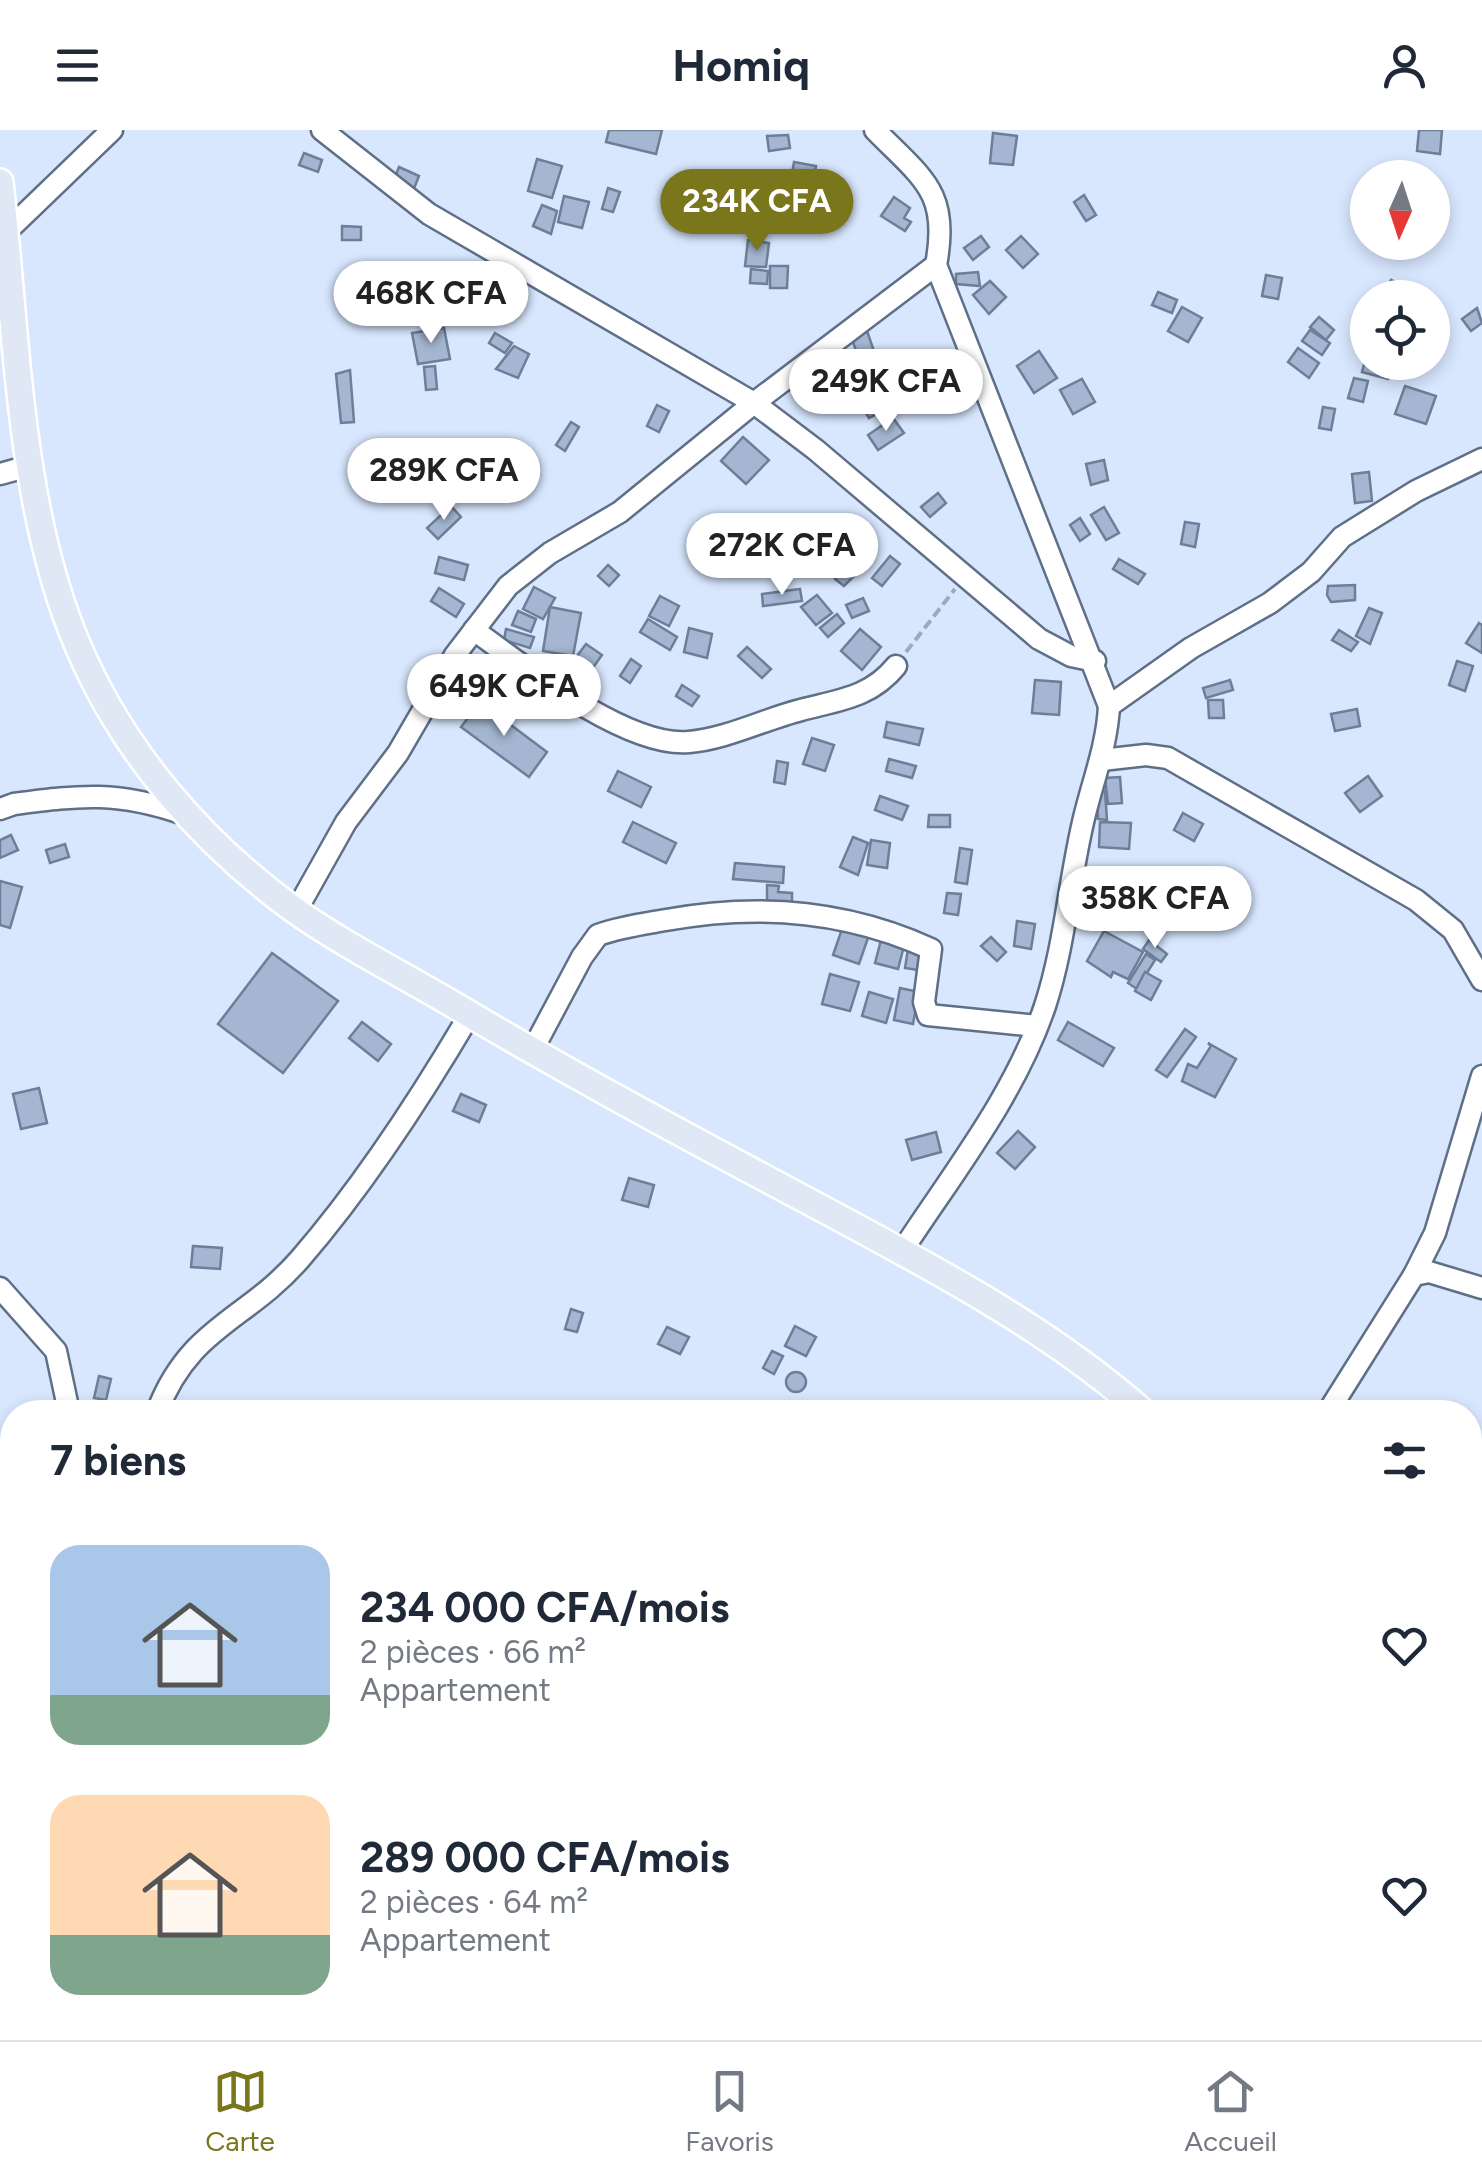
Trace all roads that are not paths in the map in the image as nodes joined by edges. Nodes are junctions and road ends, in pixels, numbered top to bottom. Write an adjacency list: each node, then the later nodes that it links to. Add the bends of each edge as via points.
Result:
1 (112, 130): 5 (street)
2 (322, 130): 7 (street, via 430,214)
3 (875, 130): 6 (street, via 939,204)
4 (0, 182): 5 (main road)
5 (6, 232): 9 (main road)
6 (936, 266): 7 (street); 12 (street)
7 (754, 403): 11 (street, via 620,512 550,552 508,586); 12 (street, via 1039,639)
8 (1482, 458): 14 (street, via 1342,537 1270,603)
9 (29, 466): 10 (street); 17 (main road, via 78,646 128,738)
10 (0, 474)
11 (474, 630): 13 (street, via 570,700 670,742 692,742 848,700 882,683); 18 (street, via 346,822)
12 (1094, 662): 14 (street)
13 (896, 666)
14 (1109, 706): 15 (street)
15 (1102, 760): 19 (street, via 1168,758 1316,840 1454,930); 21 (street)
16 (0, 809): 17 (street, via 107,795)
17 (184, 814): 18 (main road)
18 (296, 911): 20 (main road)
19 (1482, 980)
20 (470, 1014): 22 (main road); 29 (street, via 422,1096 301,1258 186,1356)
21 (1034, 1034): 22 (street, via 928,1015 931,949 892,932 834,915 725,911 598,935); 24 (street, via 1006,1090)
22 (532, 1052): 24 (main road)
23 (1482, 1076): 25 (street, via 1435,1233)
24 (902, 1251): 30 (main road, via 1078,1360)
25 (1414, 1275): 27 (street, via 1429,1272); 31 (street)
26 (0, 1288): 28 (street, via 56,1351)
27 (1482, 1288)
28 (66, 1400)
29 (161, 1400)
30 (1128, 1400)
31 (1336, 1400)

